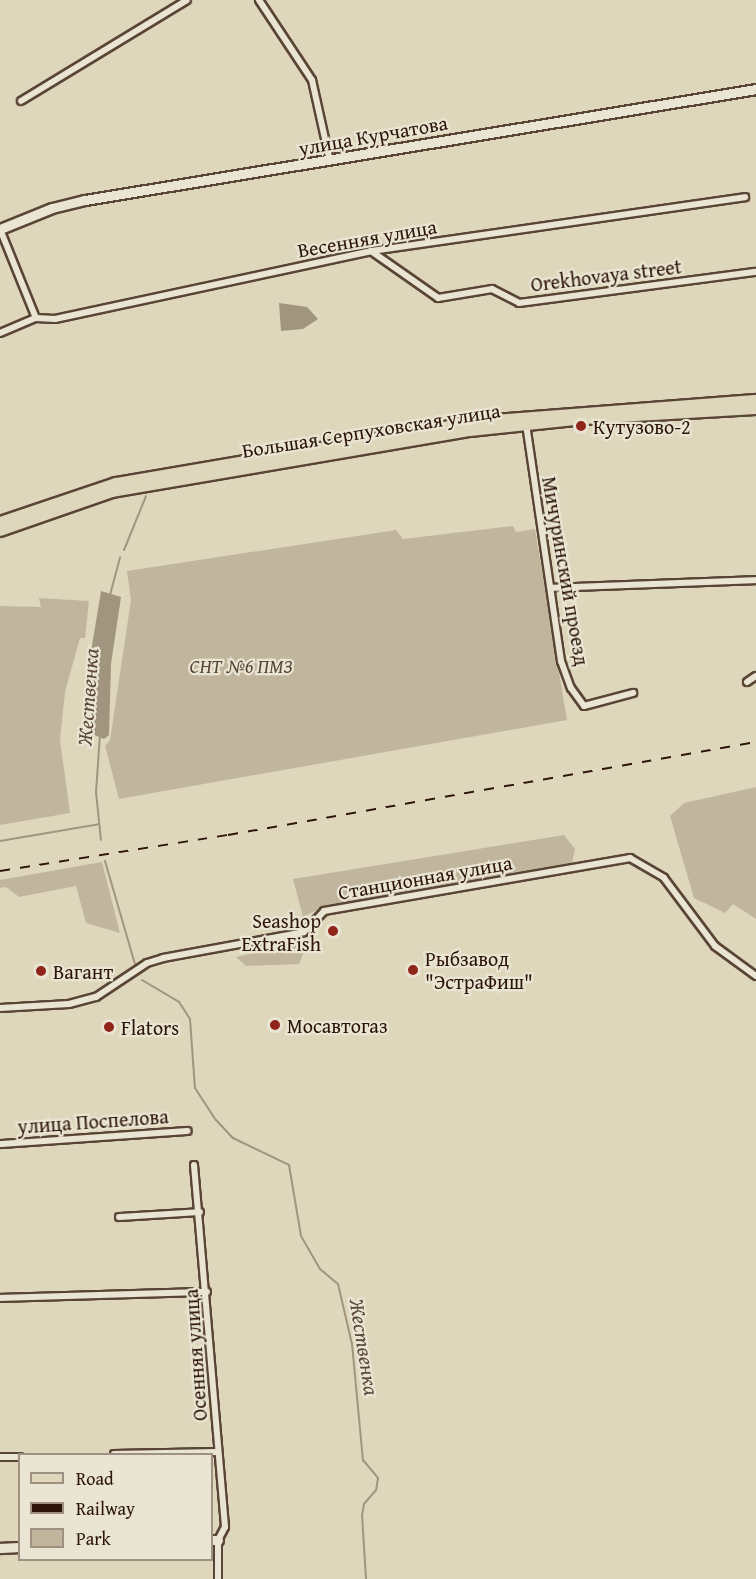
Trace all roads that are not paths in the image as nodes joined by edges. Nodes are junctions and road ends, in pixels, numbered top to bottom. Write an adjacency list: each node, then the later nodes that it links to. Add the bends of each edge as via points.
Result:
1 (187, 0): 4 (street)
2 (259, 0): 5 (street, via 312,80)
3 (756, 89): 5 (street, улица Курчатова)
4 (21, 101)
5 (330, 162): 7 (street, улица Курчатова, via 85,200 52,208)
6 (745, 197): 8 (street, Весенняя улица)
7 (0, 229): 10 (street)
8 (371, 251): 9 (street, Orekhovaya street, via 438,298 492,289 519,303); 10 (street, Весенняя улица, via 55,319)
9 (756, 272)
10 (36, 318): 11 (street, Весенняя улица)
11 (0, 333)
12 (756, 400): 15 (main road, Большая Серпуховская улица, via 480,421 116,483)
13 (756, 409): 14 (main road, Большая Серпуховская улица)
14 (526, 424): 16 (main road, Большая Серпуховская улица, via 112,492); 18 (street, Мичуринский проезд)
15 (0, 522)
16 (0, 531)
17 (756, 580): 18 (street)
18 (551, 588): 21 (street, Мичуринский проезд, via 561,661 584,706)
19 (756, 676): 20 (street)
20 (747, 682)
21 (633, 693)
22 (756, 976): 23 (street, Станционная улица, via 715,946 664,878 630,858 324,911 304,932 147,963 96,997 69,1004)
23 (0, 1008)
24 (188, 1131): 25 (street, улица Поспелова)
25 (0, 1143)
26 (194, 1165): 27 (street, Осенняя улица)
27 (200, 1212): 28 (street); 29 (street, Осенняя улица)
28 (119, 1217)
29 (207, 1292): 30 (street); 31 (street, Осенняя улица)
30 (0, 1298)
31 (218, 1452): 32 (street); 35 (street, Осенняя улица, via 225,1527)
32 (183, 1453)
33 (0, 1457): 34 (street)
34 (18, 1457)
35 (215, 1540): 38 (street, Осенняя улица)
36 (18, 1547): 37 (street)
37 (0, 1548)
38 (218, 1579)

